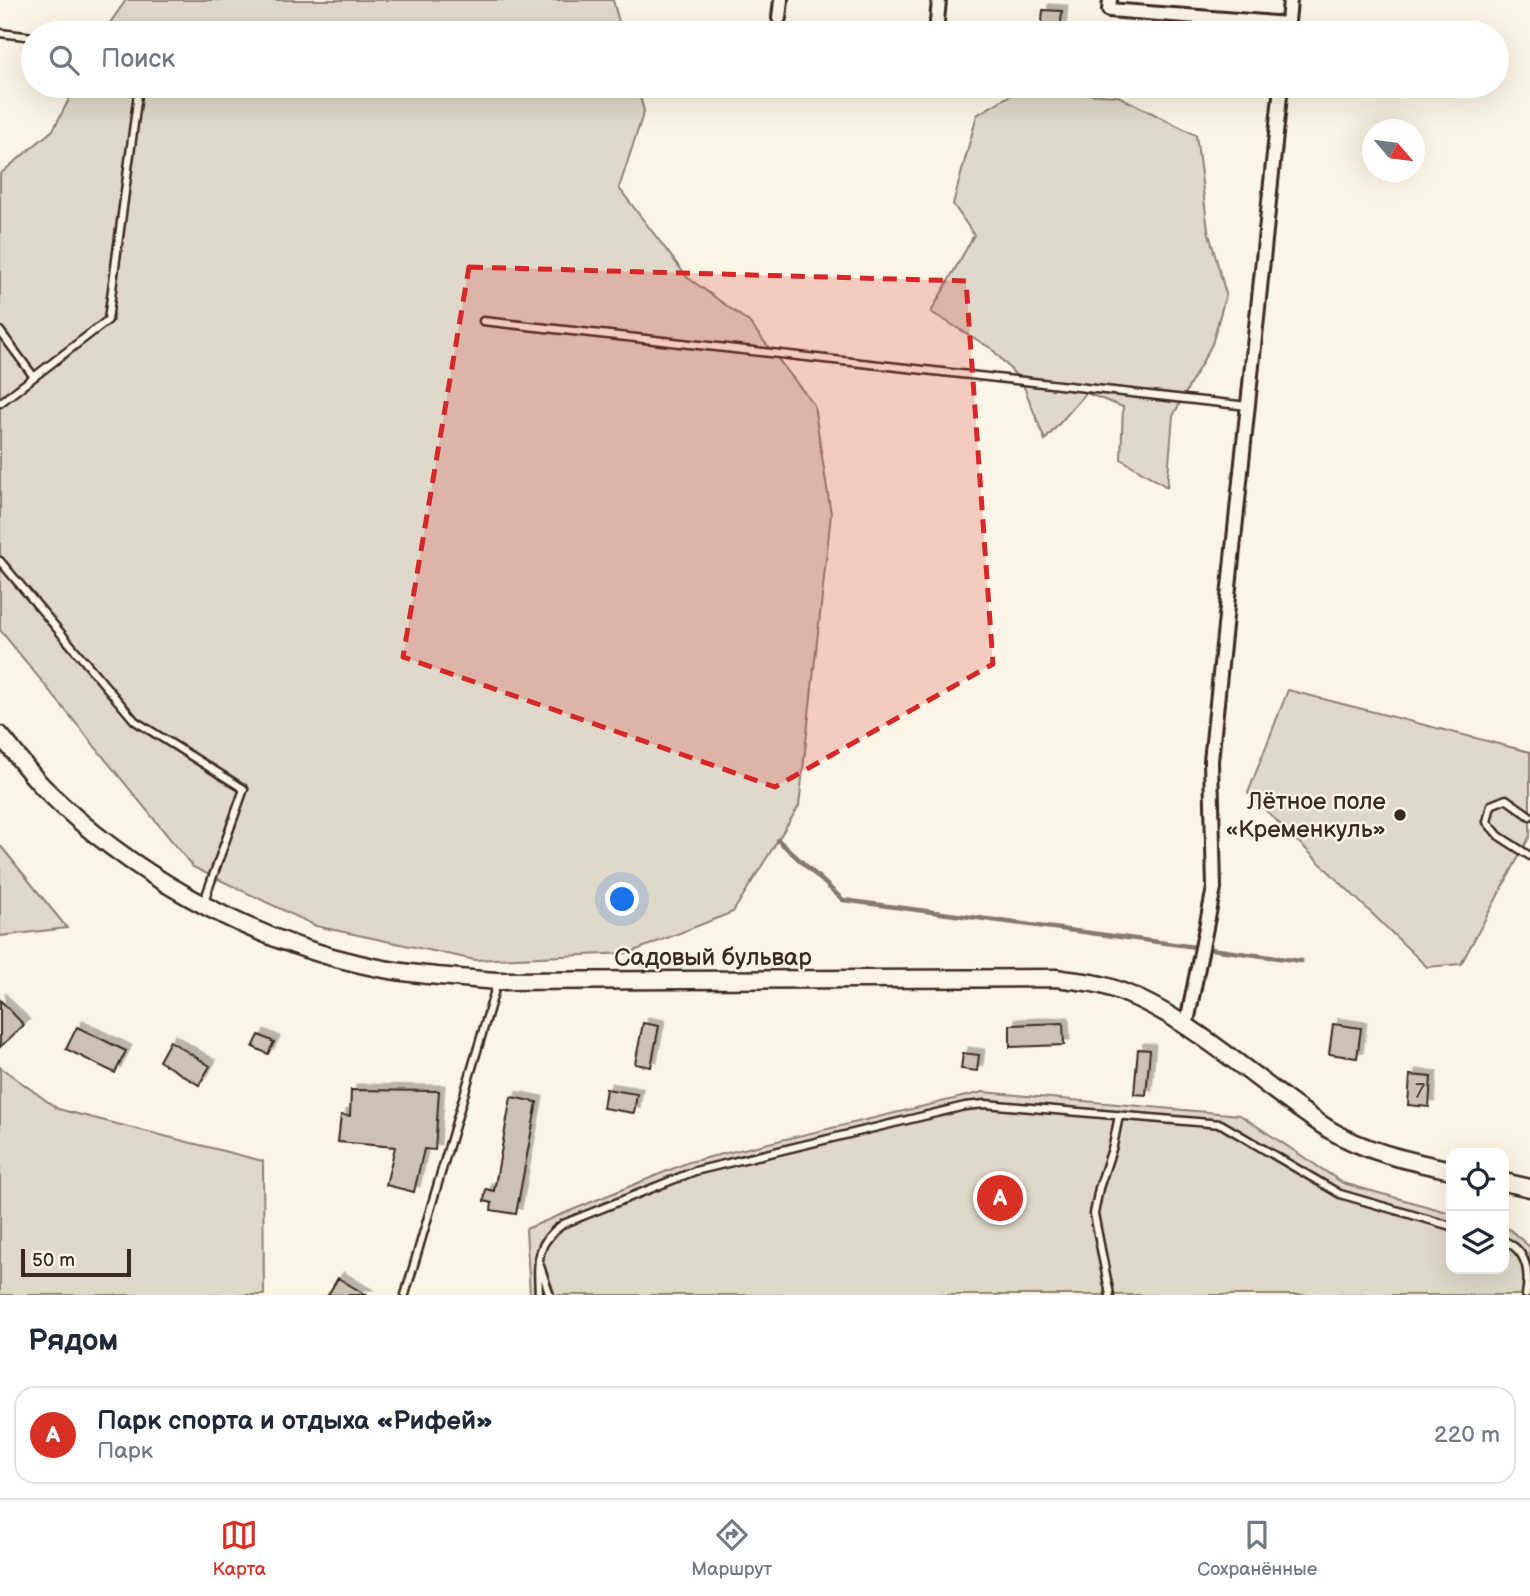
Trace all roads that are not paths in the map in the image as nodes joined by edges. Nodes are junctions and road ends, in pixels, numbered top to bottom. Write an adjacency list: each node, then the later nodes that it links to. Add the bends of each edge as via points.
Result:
1 (781, 0): 5 (street)
2 (939, 0): 6 (street)
3 (1110, 0): 7 (street, via 1109,10)
4 (1290, 0): 8 (street)
5 (779, 18)
6 (937, 21)
7 (1212, 21)
8 (1288, 21)
9 (0, 33): 10 (lane)
10 (21, 36)
11 (137, 98): 15 (lane, via 108,320)
12 (1280, 98): 17 (street)
13 (484, 321): 17 (lane)
14 (0, 331): 15 (lane)
15 (34, 377): 16 (lane)
16 (0, 403)
17 (1248, 406): 24 (street, via 1211,761 1214,888)
18 (0, 561): 22 (lane, via 135,721 244,789)
19 (0, 735): 22 (street, Садовый бульвар, via 44,787 110,847)
20 (1530, 816): 21 (lane, via 1506,799 1491,805 1487,822)
21 (1530, 856)
22 (203, 904): 23 (street, Садовый бульвар, via 282,941 360,964 427,976)
23 (498, 981): 24 (street, Садовый бульвар, via 1057,978 1104,985 1149,1004); 32 (lane)
24 (1186, 1027): 26 (street, Садовый бульвар, via 1331,1130 1398,1158)
25 (1119, 1115): 29 (lane, via 1221,1124 1340,1194); 31 (lane, via 965,1106 722,1164 563,1224 543,1242); 35 (lane, via 1094,1214)
26 (1446, 1169)
27 (1509, 1183): 28 (street)
28 (1530, 1188)
29 (1446, 1225)
30 (1509, 1243): 36 (lane, via 1524,1258 1528,1270)
31 (538, 1258): 33 (lane); 34 (lane)
32 (405, 1295)
33 (539, 1295)
34 (550, 1295)
35 (1110, 1295)
36 (1526, 1295)

